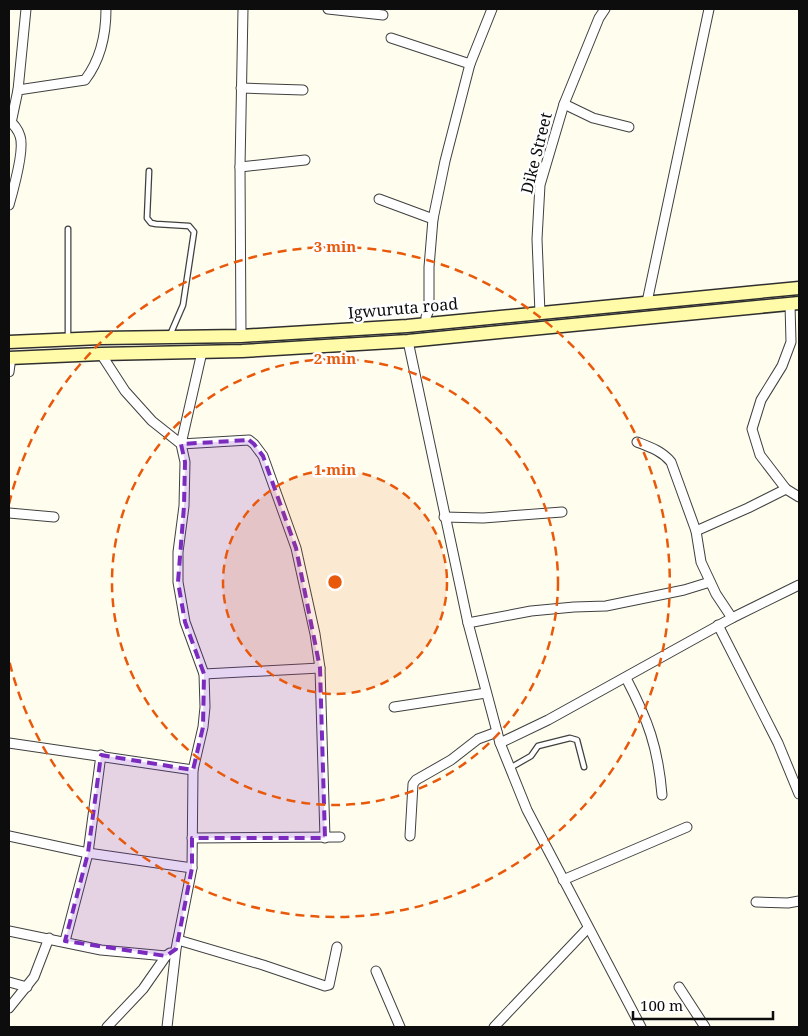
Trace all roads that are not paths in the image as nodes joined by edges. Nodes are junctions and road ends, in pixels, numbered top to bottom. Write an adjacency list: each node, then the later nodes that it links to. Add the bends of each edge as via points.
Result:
1 (26, 9): 12 (street)
2 (106, 9): 12 (street, via 100,52 85,80)
3 (243, 9): 11 (street)
4 (328, 9): 8 (street)
5 (492, 9): 10 (street)
6 (605, 9): 14 (street, Dike Street)
7 (708, 9): 25 (street)
8 (383, 15)
9 (391, 38): 10 (street)
10 (470, 64): 22 (street)
11 (241, 88): 13 (street); 18 (street)
12 (18, 90): 15 (street)
13 (303, 90)
14 (564, 104): 16 (street, via 594,118); 27 (street, Dike Street, via 540,185 537,239)
15 (10, 121): 21 (street, via 21,138)
16 (629, 128)
17 (305, 160): 18 (street)
18 (240, 167): 29 (street)
19 (149, 171): 30 (lane, via 147,218 156,224 189,226 194,232 183,305)
20 (380, 199): 22 (street)
21 (9, 205)
22 (433, 219): 28 (street)
23 (68, 229): 31 (lane)
24 (799, 288): 25 (main road, Igwuruta road)
25 (647, 302): 27 (main road, Igwuruta road)
26 (795, 304): 32 (main road, Igwuruta road); 40 (street, via 791,342 782,366 762,400 752,429 760,455)
27 (540, 313): 28 (main road, Igwuruta road)
28 (426, 324): 29 (main road, Igwuruta road)
29 (241, 336): 30 (main road, Igwuruta road)
30 (169, 337): 31 (main road, Igwuruta road)
31 (68, 340): 33 (main road, Igwuruta road)
32 (408, 341): 34 (main road, Igwuruta road); 45 (street)
33 (9, 342)
34 (202, 352): 35 (main road, Igwuruta road); 39 (street)
35 (101, 354): 36 (main road, Igwuruta road); 39 (street, via 125,391 152,421)
36 (10, 358): 37 (street)
37 (9, 372)
38 (638, 442): 46 (street, via 660,451 671,462)
39 (181, 444): 52 (street, via 249,440 263,456 296,548); 53 (street, via 185,462 178,582 185,622)
40 (786, 489): 41 (street); 46 (street)
41 (799, 497)
42 (562, 512): 45 (street, via 484,518)
43 (9, 513): 44 (street)
44 (54, 517)
45 (444, 517): 50 (street)
46 (696, 531): 47 (street)
47 (710, 582): 49 (street); 50 (street, via 606,606 531,611)
48 (798, 588): 49 (street)
49 (732, 618): 51 (street)
50 (468, 623): 55 (street)
51 (718, 625): 54 (street); 64 (street, via 778,742)
52 (320, 668): 53 (street); 71 (street)
53 (204, 674): 63 (street, via 205,707)
54 (626, 678): 59 (street); 65 (street, via 653,737)
55 (486, 693): 56 (street); 57 (street)
56 (394, 707)
57 (497, 732): 59 (street); 68 (street, via 478,739 451,760 416,780 413,784)
58 (9, 743): 60 (street)
59 (500, 743): 62 (street)
60 (101, 755): 63 (street); 72 (street)
61 (584, 767): 62 (lane, via 577,740 570,738 538,746 532,756)
62 (510, 768): 74 (street, via 527,810)
63 (194, 770): 70 (street)
64 (799, 794)
65 (662, 795)
66 (687, 827): 74 (street)
67 (9, 836): 72 (street)
68 (410, 836)
69 (340, 837): 71 (street)
70 (192, 838): 71 (street); 73 (street)
71 (325, 838)
72 (88, 852): 73 (street); 80 (street)
73 (192, 868): 81 (street)
74 (563, 880): 77 (street)
75 (799, 901): 76 (street)
76 (756, 902)
77 (588, 928): 92 (street); 93 (street)
78 (9, 931): 79 (street)
79 (49, 938): 80 (street); 86 (street, via 34,977)
80 (65, 941): 83 (street, via 101,950)
81 (177, 944): 82 (street, via 263,965 325,986 331,980); 83 (street); 90 (street)
82 (337, 947)
83 (166, 956): 89 (street, via 143,989)
84 (376, 971): 91 (street)
85 (9, 982): 86 (street)
86 (26, 987): 88 (street)
87 (679, 987): 94 (street)
88 (9, 1008)
89 (108, 1027)
90 (167, 1027)
91 (400, 1027)
92 (494, 1027)
93 (641, 1027)
94 (705, 1027)

